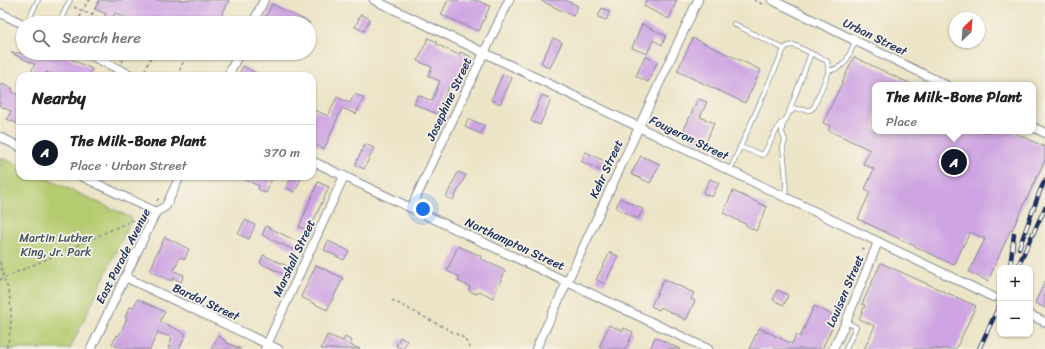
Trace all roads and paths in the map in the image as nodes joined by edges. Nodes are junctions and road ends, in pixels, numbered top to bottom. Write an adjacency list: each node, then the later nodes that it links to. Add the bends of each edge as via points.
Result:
1 (38, 0): 15 (lane)
2 (70, 0): 16 (lane)
3 (88, 0): 10 (path); 12 (path)
4 (99, 0): 14 (path)
5 (264, 0): 18 (street)
6 (374, 0): 23 (street, Fougeron Street)
7 (509, 0): 23 (street, Josephine Street)
8 (698, 0): 39 (street, Kehr Street)
9 (772, 0): 21 (street, Urban Street)
10 (92, 2)
11 (75, 7): 12 (path)
12 (83, 11): 14 (path); 17 (path)
13 (0, 13): 19 (street)
14 (92, 15)
15 (30, 16)
16 (62, 16)
17 (80, 16)
18 (256, 16)
19 (16, 21)
20 (734, 24): 22 (lane)
21 (855, 41): 31 (lane, via 843,66); 36 (street, Urban Street)
22 (784, 49): 24 (lane, via 794,45); 44 (lane)
23 (484, 53): 39 (street, Fougeron Street); 51 (street, Josephine Street)
24 (811, 53): 31 (lane, via 827,61); 37 (lane)
25 (100, 60): 32 (street)
26 (124, 60): 30 (path)
27 (150, 60): 33 (path)
28 (184, 60): 34 (path)
29 (236, 60): 35 (street)
30 (122, 63)
31 (828, 71): 37 (lane, via 814,106 810,110 797,108)
32 (125, 72)
33 (144, 72)
34 (179, 72)
35 (230, 72)
36 (940, 82)
37 (789, 113): 38 (lane)
38 (786, 120): 44 (lane, via 780,124 763,155); 50 (lane, via 782,133)
39 (638, 127): 46 (street, Fougeron Street); 59 (street, Kehr Street)
40 (1036, 128): 41 (street)
41 (1045, 133)
42 (0, 137): 43 (street)
43 (16, 145)
44 (740, 147): 46 (lane)
45 (316, 163): 47 (street, Northampton Street)
46 (729, 170): 50 (street, Fougeron Street)
47 (344, 176): 51 (street, Northampton Street); 65 (street, Marshall Street)
48 (89, 180): 52 (street)
49 (178, 180): 52 (street, East Parade Avenue, via 166,206)
50 (786, 198): 54 (street, Fougeron Street)
51 (411, 208): 59 (street, Northampton Street)
52 (156, 212): 56 (street, East Parade Avenue)
53 (140, 217): 57 (path)
54 (878, 242): 60 (street, Fougeron Street); 63 (street, Louisen Street)
55 (0, 262): 57 (path)
56 (125, 277): 65 (street, Bardol Street); 68 (street, East Parade Avenue)
57 (4, 278): 58 (path); 67 (path, via 10,305 11,331)
58 (0, 280)
59 (567, 282): 66 (street, Northampton Street); 71 (street, Kehr Street)
60 (993, 297)
61 (392, 300): 70 (path, via 464,338)
62 (1033, 316): 64 (street)
63 (846, 322): 73 (street, Louisen Street); 74 (lane, via 856,327)
64 (1045, 322)
65 (266, 347): 69 (street, Bardol Street)
66 (699, 347): 72 (street, Northampton Street)
67 (6, 349)
68 (91, 349)
69 (278, 349)
70 (471, 349)
71 (536, 349)
72 (708, 349)
73 (833, 349)
74 (846, 349)

